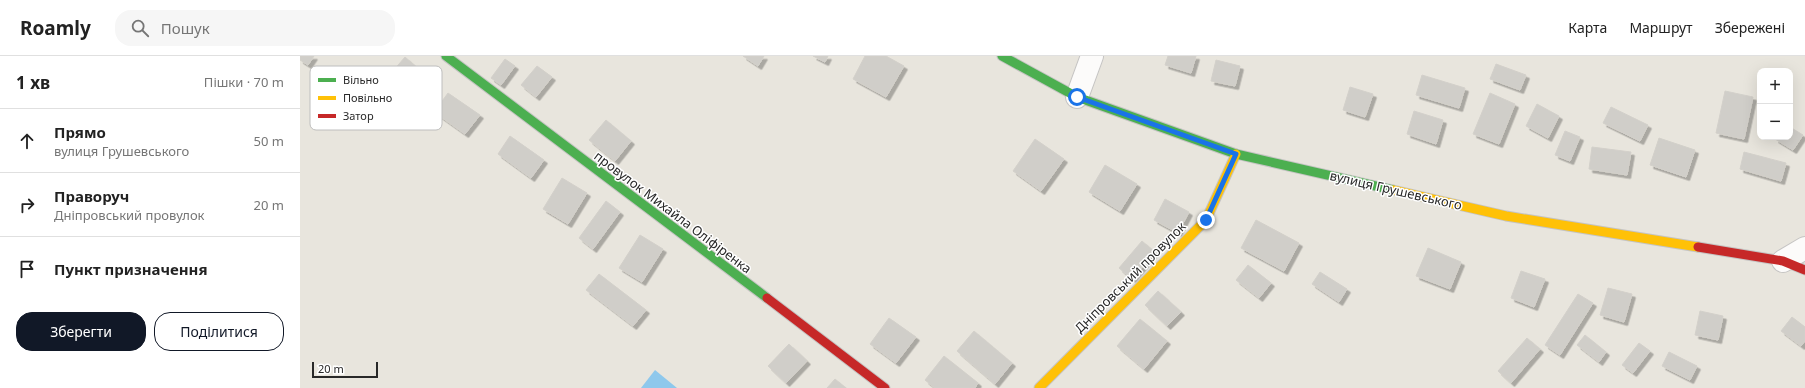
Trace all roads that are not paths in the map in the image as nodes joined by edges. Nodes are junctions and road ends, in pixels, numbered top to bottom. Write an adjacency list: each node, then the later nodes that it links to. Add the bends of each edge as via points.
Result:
1 (446, 56): 9 (street, провулок Михайла Оліфіренка)
2 (1002, 56): 4 (street, вулиця Грушевського)
3 (1092, 56): 4 (street)
4 (1077, 97): 5 (street, вулиця Грушевського)
5 (1236, 154): 7 (street, вулиця Грушевського, via 1506,216); 10 (street, Дніпровський провулок, via 1206,220)
6 (1805, 248): 7 (street)
7 (1783, 261): 8 (street, вулиця Грушевського)
8 (1805, 270)
9 (885, 388)
10 (1039, 388)

